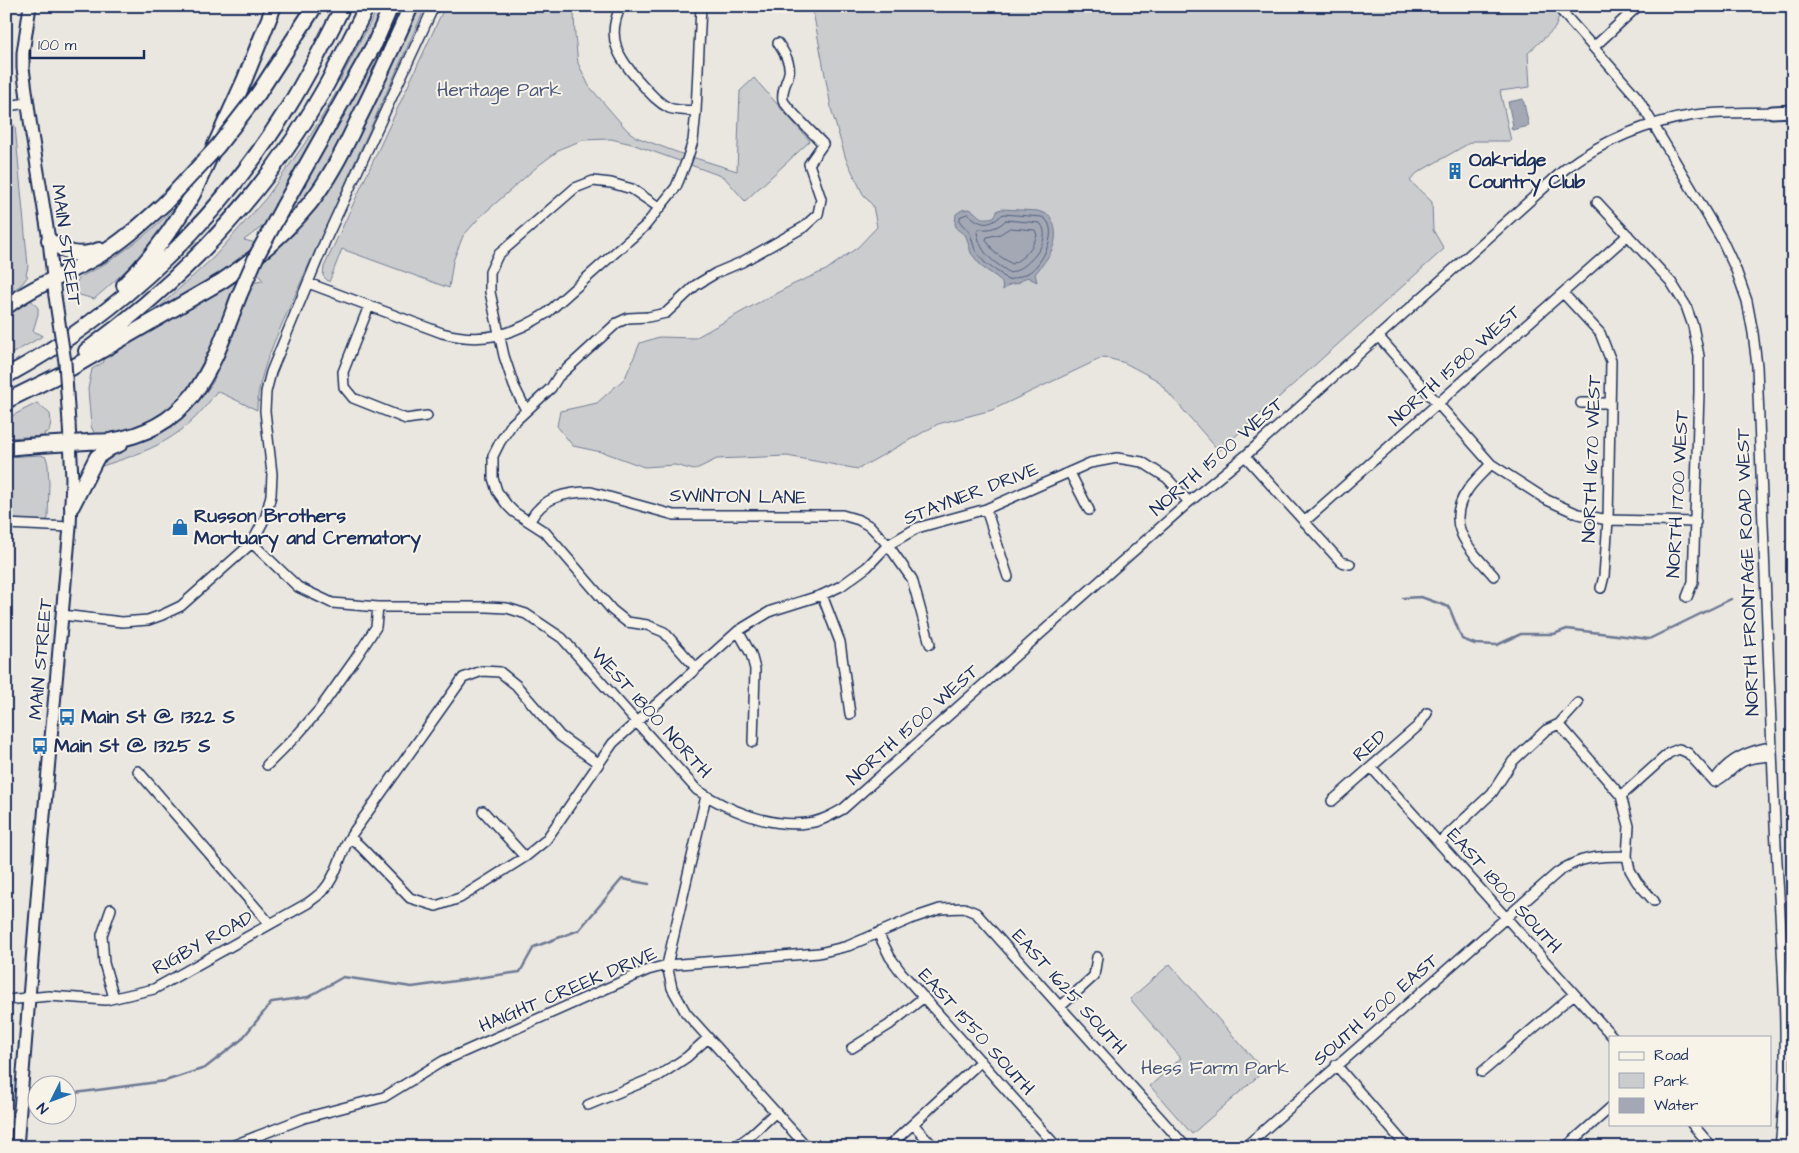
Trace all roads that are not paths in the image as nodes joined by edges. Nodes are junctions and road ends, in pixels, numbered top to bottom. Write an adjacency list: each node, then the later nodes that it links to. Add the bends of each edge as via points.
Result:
1 (30, 6): 17 (main road, MAIN STREET, via 23,53)
2 (274, 6): 35 (highway, via 204,171 183,212 125,285)
3 (310, 6): 14 (highway)
4 (315, 6): 14 (highway)
5 (343, 6): 35 (highway, via 289,107 226,194 178,247 140,282 78,331)
6 (366, 6): 37 (highway, via 327,85 282,155 238,213 185,269 120,326)
7 (391, 6): 44 (highway, bridge, via 375,43 257,254 216,356 197,390 174,414)
8 (411, 6): 37 (highway, via 336,164 310,202 276,240 222,281 61,374)
9 (434, 6): 29 (street)
10 (621, 6): 19 (street, via 615,18 614,36 617,51 626,66 656,100 671,109)
11 (701, 6): 19 (street)
12 (1557, 6): 16 (street, NORTH FRONTAGE ROAD WEST)
13 (1638, 6): 16 (street)
14 (298, 31): 27 (highway, bridge, via 258,94 216,147 165,203)
15 (778, 44): 42 (street, via 789,69 783,90 784,101 823,144 809,164 821,199 818,214 804,227 696,285 666,313 628,318 617,323)
16 (1594, 47): 22 (street, NORTH FRONTAGE ROAD WEST, via 1629,86)
17 (28, 102): 18 (street); 26 (main road, MAIN STREET)
18 (6, 106)
19 (696, 110): 24 (street, via 693,141 683,172)
20 (1776, 111): 21 (main road); 22 (street, NORTH 1500 WEST, via 1702,114)
21 (1793, 111)
22 (1654, 124): 34 (street, NORTH 1500 WEST, via 1611,140 1565,169); 79 (street, NORTH FRONTAGE ROAD WEST, via 1722,240 1739,278 1751,317 1757,376)
23 (1597, 202): 25 (street, NORTH 1700 WEST)
24 (660, 208): 33 (street, via 645,226 547,313 531,324); 33 (street, via 632,189 611,183 593,180 575,188 498,255 490,272 490,292)
25 (1628, 235): 30 (street, NORTH 1580 WEST); 57 (street, NORTH 1700 WEST, via 1671,282 1686,306 1693,326 1699,356)
26 (49, 240): 27 (highway, via 73,253 87,255); 28 (main road, MAIN STREET)
27 (114, 245): 28 (highway)
28 (54, 278): 32 (highway); 45 (main road, MAIN STREET, bridge)
29 (308, 283): 31 (street); 60 (street, via 271,372 266,392 271,495 266,516)
30 (1563, 293): 40 (street, NORTH 1670 WEST, via 1600,333 1611,362); 41 (street, NORTH 1580 WEST)
31 (369, 306): 33 (street, via 460,338); 43 (street, via 343,372 344,388 353,398 406,419)
32 (6, 307)
33 (500, 335): 42 (street, via 510,375)
34 (1378, 336): 41 (street); 47 (street, NORTH 1500 WEST)
35 (26, 364): 36 (highway)
36 (6, 376)
37 (22, 392): 38 (highway)
38 (6, 401)
39 (1581, 403): 40 (street)
40 (1609, 403): 54 (street, NORTH 1670 WEST)
41 (1437, 404): 48 (street); 56 (street, NORTH 1580 WEST)
42 (526, 410): 55 (street, via 500,442 492,466 497,491 514,512)
43 (427, 416)
44 (138, 434): 45 (highway, via 107,441); 51 (highway, via 97,457)
45 (71, 443): 46 (highway); 51 (main road, MAIN STREET)
46 (6, 448)
47 (1245, 456): 50 (street, NORTH 1500 WEST); 56 (street)
48 (1491, 464): 54 (street, via 1547,500 1578,514); 63 (street, via 1467,490 1458,510 1459,530 1469,548)
49 (1070, 472): 50 (street, STAYNER DRIVE, via 1090,463 1118,458 1142,462 1167,478); 52 (street, STAYNER DRIVE); 53 (street)
50 (1189, 502): 88 (street, NORTH 1500 WEST, via 843,809)
51 (72, 506): 59 (main road, MAIN STREET)
52 (986, 509): 61 (street, STAYNER DRIVE, via 917,528); 64 (street)
53 (1089, 510)
54 (1608, 520): 57 (street); 65 (street, NORTH 1670 WEST)
55 (530, 521): 61 (street, SWINTON LANE, via 534,512 551,499 565,494 591,492 674,516 842,515 871,527); 72 (street, via 545,532 612,610 627,622 664,632)
56 (1304, 522): 62 (street, via 1341,562)
57 (1696, 522): 67 (street, NORTH 1700 WEST, via 1693,582)
58 (6, 524): 59 (street)
59 (70, 527): 69 (main road, MAIN STREET)
60 (252, 542): 68 (street, WEST 1800 NORTH, via 298,587 332,603); 69 (street, via 181,606 162,615 148,620 122,622)
61 (888, 545): 66 (street, STAYNER DRIVE, via 856,576); 71 (street, SWINTON LANE, via 912,578)
62 (1350, 564)
63 (1494, 576)
64 (1008, 577)
65 (1601, 588)
66 (822, 595): 70 (street, STAYNER DRIVE, via 771,611); 75 (street, via 840,642)
67 (1687, 597)
68 (378, 607): 76 (street, WEST 1800 NORTH, via 487,607 507,608 526,614 562,638); 81 (street, via 376,627 356,658 319,710)
69 (62, 615): 102 (main road, MAIN STREET)
70 (738, 631): 72 (street, STAYNER DRIVE); 78 (street, via 755,669)
71 (930, 644)
72 (696, 668): 76 (street, STAYNER DRIVE)
73 (1578, 703): 77 (street)
74 (1427, 713): 82 (street, RED, via 1418,726)
75 (850, 714)
76 (636, 723): 80 (street, STAYNER DRIVE, via 613,742); 84 (street, WEST 1800 NORTH)
77 (1559, 724): 85 (street); 90 (street, via 1546,730 1513,761 1492,794)
78 (753, 742)
79 (1772, 752): 85 (street, via 1743,761 1714,782 1688,753 1679,749 1669,753); 132 (street, NORTH FRONTAGE ROAD WEST, via 1786,1043)
80 (598, 763): 89 (street, RIGBY ROAD, via 560,736 516,685 500,672 482,671 463,678); 92 (street, STAYNER DRIVE, via 546,840)
81 (267, 765)
82 (1370, 767): 86 (street, RED); 90 (street, EAST 1800 SOUTH)
83 (138, 771): 97 (street)
84 (706, 796): 88 (street, WEST 1800 NORTH, via 753,817 781,823); 100 (street)
85 (1621, 796): 91 (street, via 1630,826)
86 (1332, 801)
87 (483, 811): 92 (street)
88 (807, 823)
89 (350, 837): 92 (street, STAYNER DRIVE, via 410,898 436,906 460,898); 97 (street, RIGBY ROAD, via 332,880 324,890)
90 (1439, 843): 96 (street, EAST 1800 SOUTH)
91 (1627, 856): 93 (street, via 1637,882); 96 (street, SOUTH 500 EAST, via 1598,856 1569,864)
92 (525, 857)
93 (1654, 901)
94 (111, 908): 103 (street, via 102,935 104,963)
95 (964, 908): 98 (street, HAIGHT CREEK DRIVE, via 940,909); 106 (street, EAST 1625 SOUTH, via 976,914)
96 (1506, 918): 101 (street, EAST 1800 SOUTH); 111 (street, SOUTH 500 EAST)
97 (270, 924): 103 (street, RIGBY ROAD, via 154,989)
98 (878, 933): 100 (street, HAIGHT CREEK DRIVE, via 848,946 819,953); 104 (street, EAST 1550 SOUTH, via 890,957)
99 (1097, 957): 106 (street, via 1094,976)
100 (667, 965): 108 (street, via 672,988 686,1013); 120 (street, HAIGHT CREEK DRIVE, via 648,970 443,1061 384,1097 304,1118)
101 (1574, 994): 107 (street, EAST 1800 SOUTH); 112 (street)
102 (29, 997): 103 (street, RIGBY ROAD); 105 (street, RIGBY ROAD); 119 (main road, MAIN STREET)
103 (114, 998)
104 (924, 998): 109 (street, via 890,1025); 110 (street, EAST 1550 SOUTH)
105 (6, 1000)
106 (1060, 1007): 126 (street, EAST 1625 SOUTH)
107 (1612, 1036)
108 (708, 1038): 113 (street, via 660,1075); 115 (street)
109 (852, 1048)
110 (981, 1061): 116 (street); 125 (street, EAST 1550 SOUTH)
111 (1336, 1065): 118 (street, SOUTH 500 EAST); 129 (street)
112 (1482, 1072)
113 (588, 1105)
114 (1609, 1109): 130 (street)
115 (776, 1112): 121 (street); 122 (street)
116 (913, 1124): 123 (street); 124 (street)
117 (1694, 1126): 131 (street)
118 (1253, 1139): 127 (street, SOUTH 500 EAST); 128 (street)
119 (17, 1147)
120 (228, 1147)
121 (735, 1147)
122 (807, 1147)
123 (888, 1147)
124 (934, 1147)
125 (1057, 1147)
126 (1186, 1147)
127 (1245, 1147)
128 (1260, 1147)
129 (1407, 1147)
130 (1566, 1147)
131 (1712, 1147)
132 (1780, 1147)

